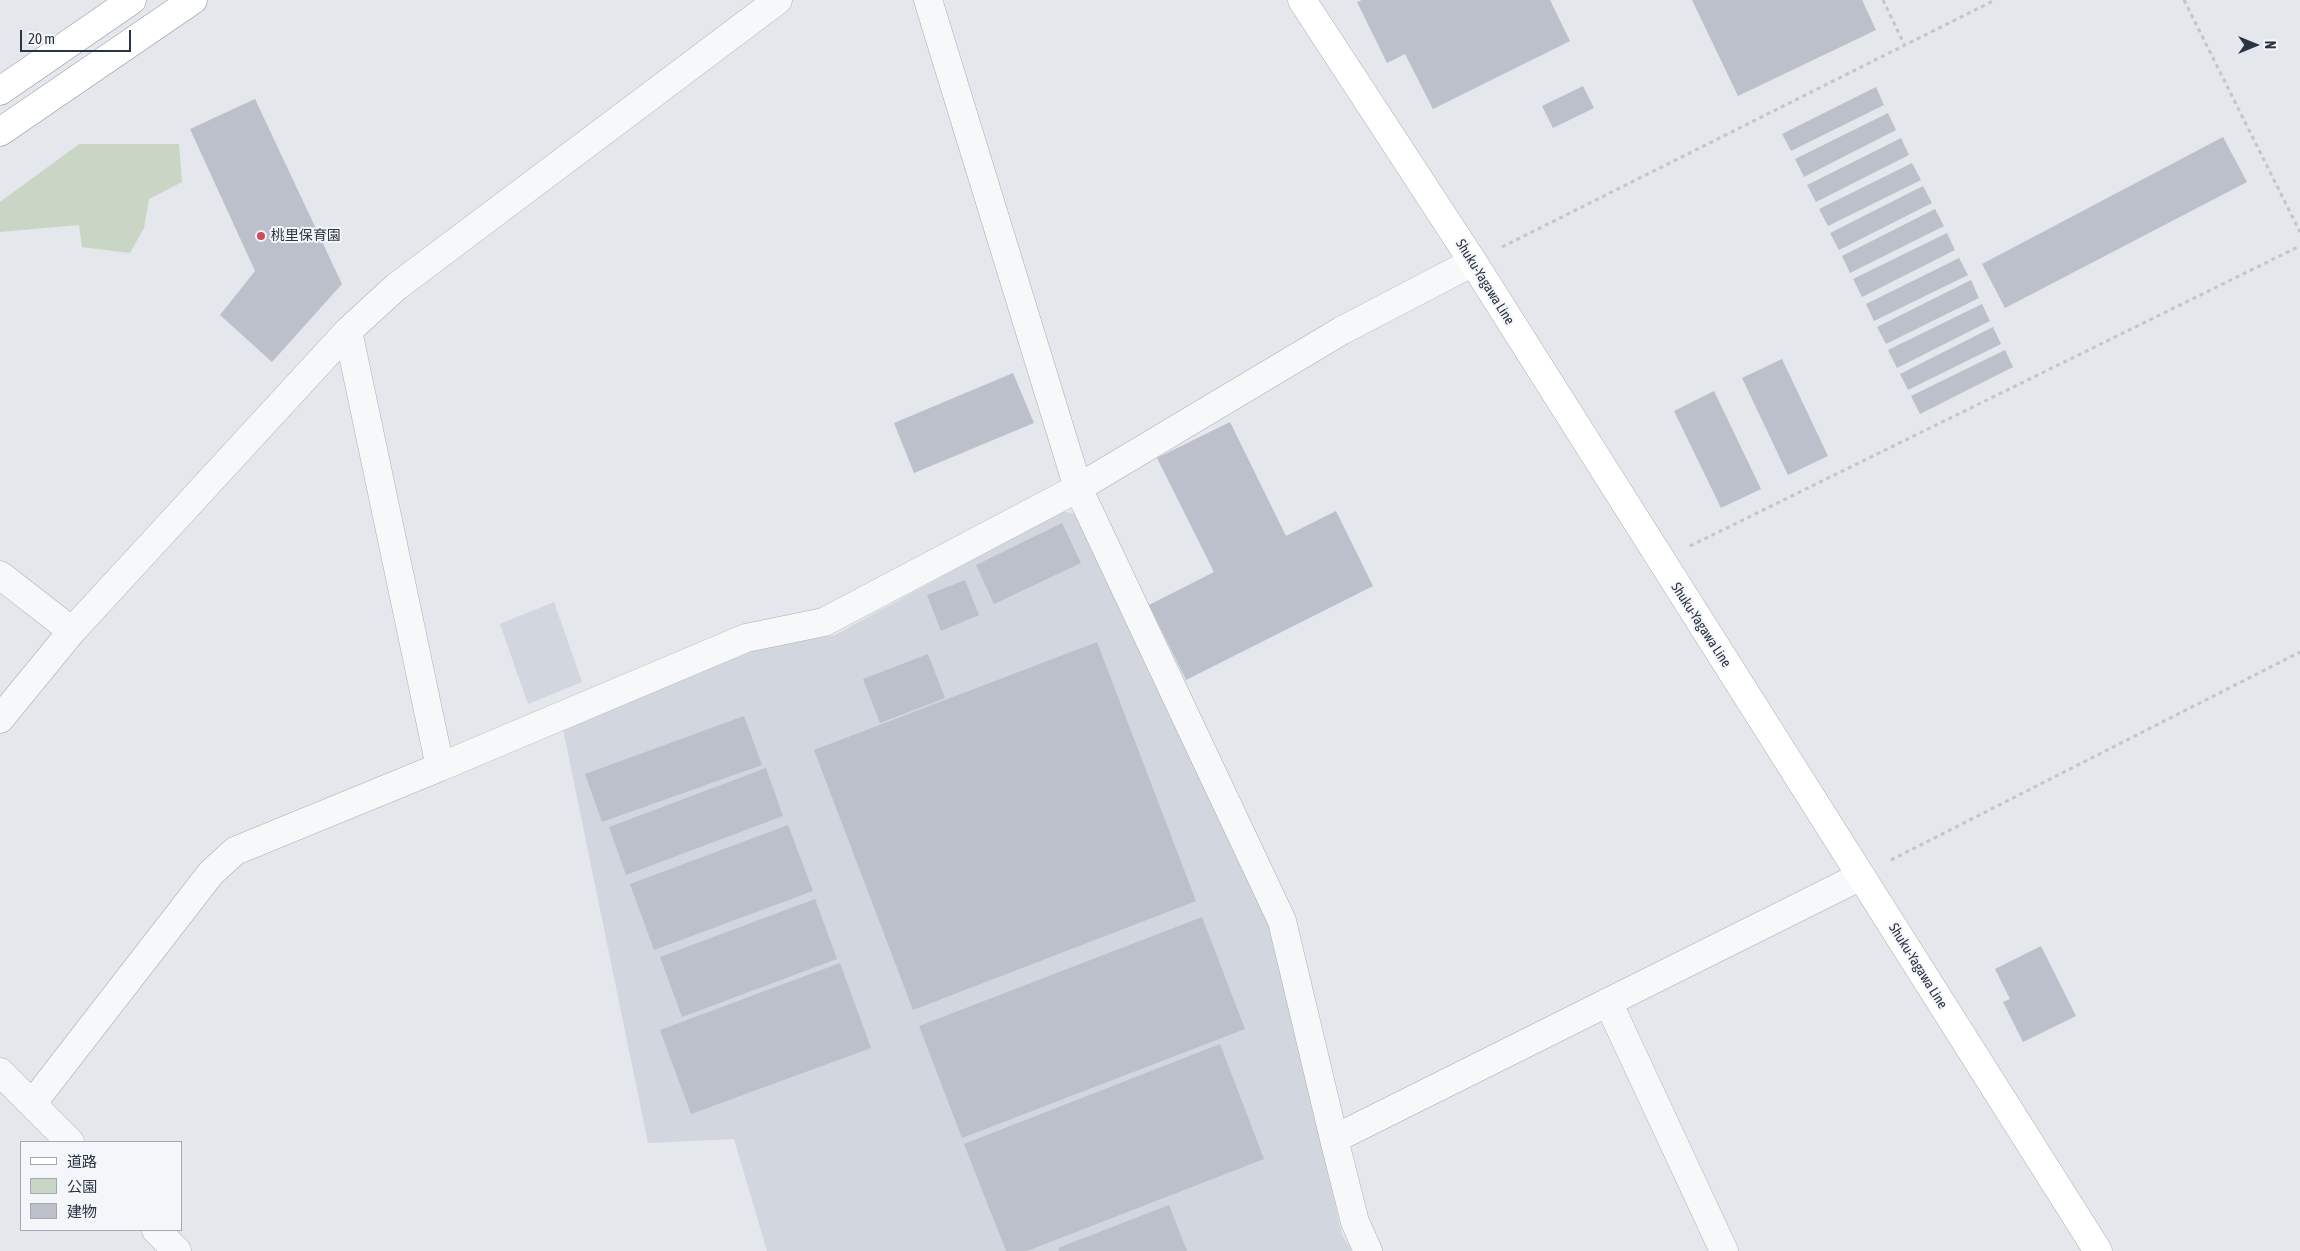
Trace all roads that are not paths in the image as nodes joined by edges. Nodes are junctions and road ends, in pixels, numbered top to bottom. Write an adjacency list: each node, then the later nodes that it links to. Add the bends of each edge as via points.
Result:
1 (132, 0): 6 (main road)
2 (193, 0): 7 (main road)
3 (778, 0): 9 (street, via 396,288)
4 (928, 0): 10 (street)
5 (1302, 0): 8 (main road, Shuku-Yagawa Line)
6 (0, 91)
7 (0, 132)
8 (1473, 262): 10 (street, via 1341,331); 15 (main road, Shuku-Yagawa Line)
9 (348, 331): 12 (street); 14 (street)
10 (1078, 488): 14 (street, via 824,622 746,638); 19 (street, via 1282,921)
11 (0, 575): 12 (street)
12 (72, 631): 13 (street)
13 (0, 719)
14 (440, 767): 18 (street, via 235,851 211,872)
15 (1861, 876): 16 (street); 25 (main road, Shuku-Yagawa Line)
16 (1608, 1002): 19 (street); 24 (street)
17 (0, 1072): 18 (street)
18 (32, 1104): 20 (street)
19 (1334, 1138): 23 (street, via 1355,1222)
20 (69, 1141)
21 (157, 1231): 22 (street)
22 (177, 1251)
23 (1368, 1251)
24 (1724, 1251)
25 (2098, 1251)

